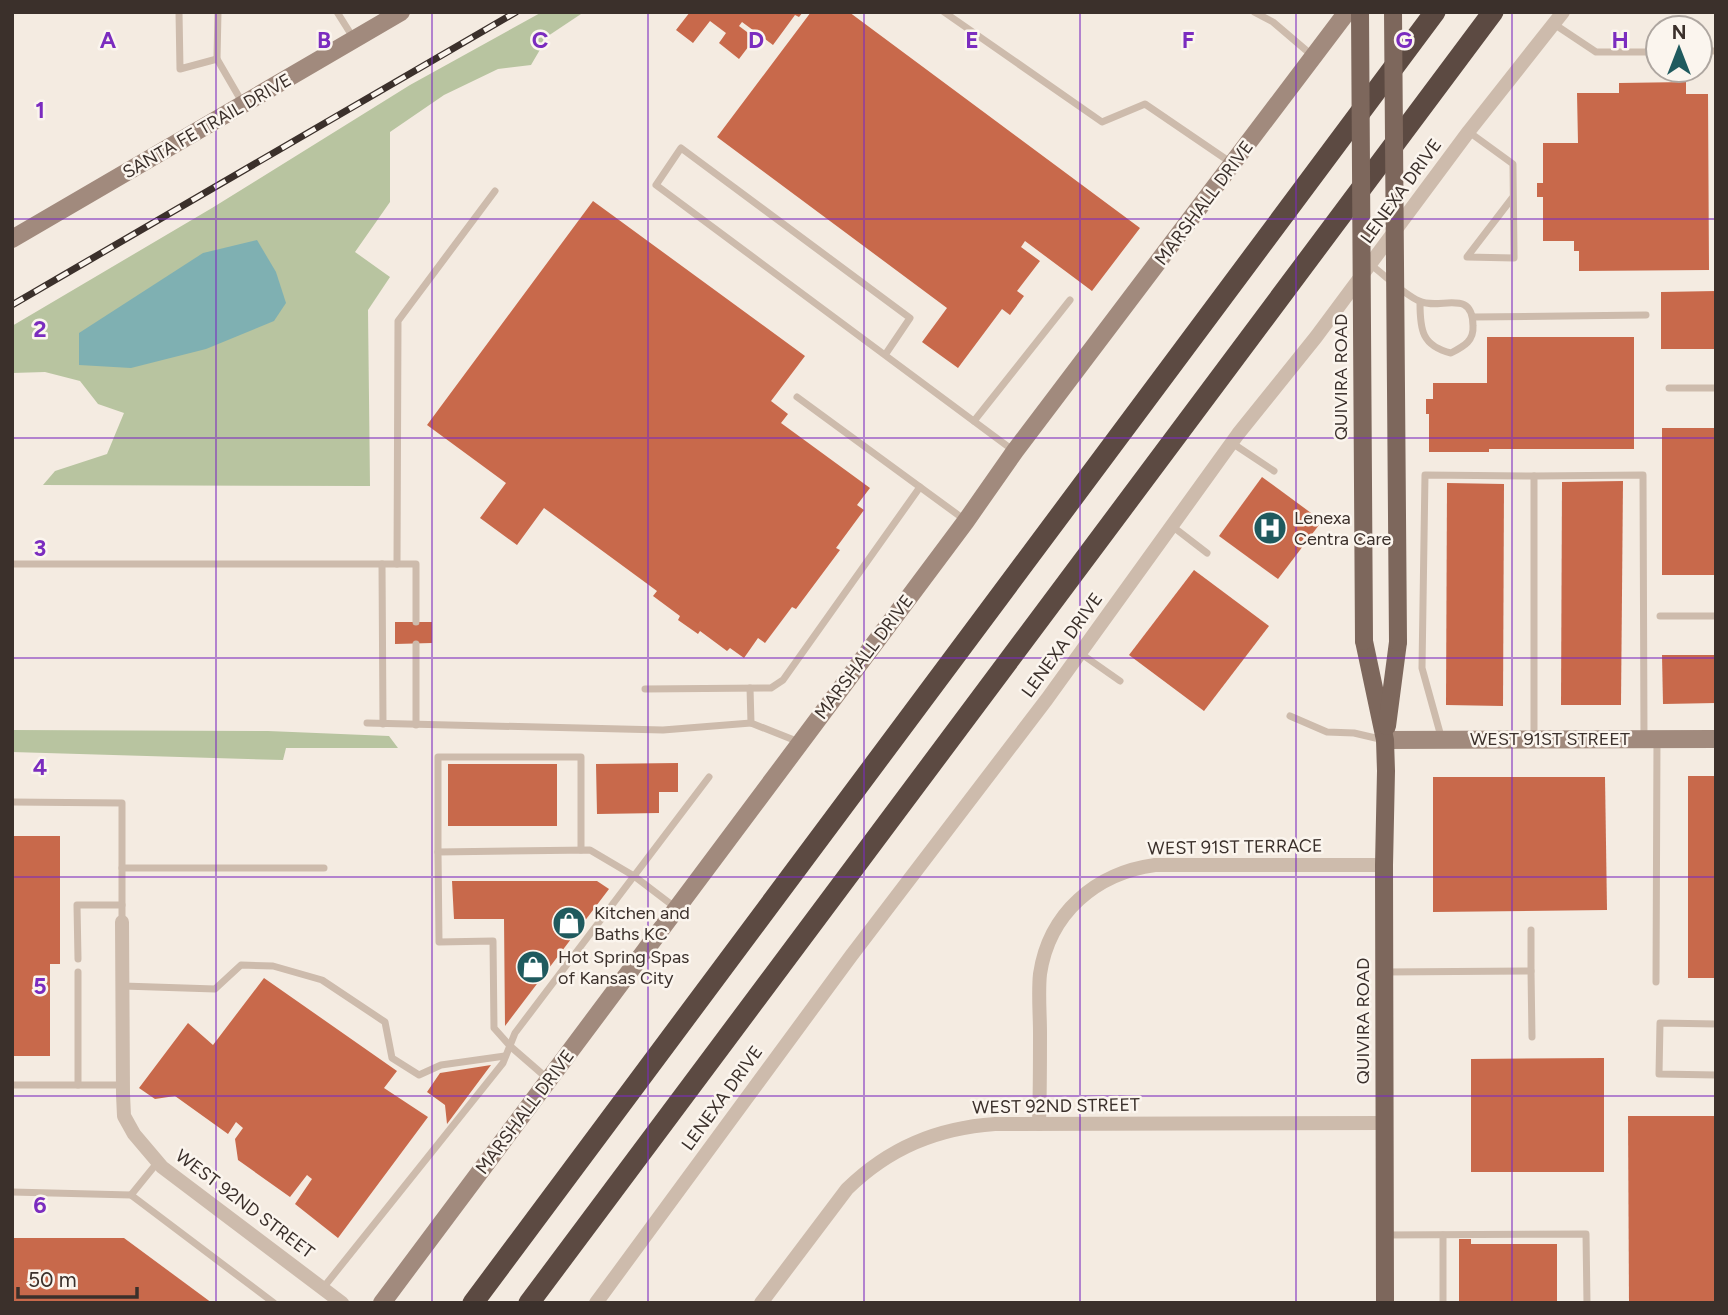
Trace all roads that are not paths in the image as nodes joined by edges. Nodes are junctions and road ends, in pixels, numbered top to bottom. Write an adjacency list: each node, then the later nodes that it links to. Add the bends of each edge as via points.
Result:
1 (179, 12): 16 (lane, via 180,69)
2 (218, 12): 16 (lane)
3 (337, 12): 13 (lane)
4 (401, 12): 13 (street, SANTA FE TRAIL DRIVE)
5 (944, 12): 20 (lane, via 1102,122 1145,104)
6 (1254, 12): 15 (lane)
7 (1347, 12): 15 (street, MARSHALL DRIVE)
8 (1360, 12): 60 (main road, QUIVIRA ROAD, bridge, via 1364,641)
9 (1393, 12): 17 (main road, QUIVIRA ROAD, bridge)
10 (1435, 12): 17 (highway)
11 (1493, 12): 102 (highway)
12 (1558, 18): 14 (lane, via 1596,52); 19 (street, LENEXA DRIVE)
13 (354, 40): 18 (street, SANTA FE TRAIL DRIVE)
14 (1644, 52)
15 (1315, 57): 20 (street, MARSHALL DRIVE)
16 (218, 59): 18 (lane)
17 (1393, 68): 60 (main road, QUIVIRA ROAD, bridge, via 1398,642); 101 (highway)
18 (243, 105): 23 (street, SANTA FE TRAIL DRIVE)
19 (1469, 131): 22 (lane, via 1513,164); 24 (street, LENEXA DRIVE)
20 (1233, 164): 35 (street, MARSHALL DRIVE)
21 (495, 191): 44 (lane, via 398,321)
22 (1513, 197): 22 (lane, via 1514,258 1467,257 1490,227)
23 (12, 239)
24 (1371, 265): 26 (lane); 34 (street, LENEXA DRIVE)
25 (1070, 300): 33 (lane)
26 (1420, 303): 28 (lane, via 1459,303 1469,308); 28 (lane, via 1420,326 1426,339 1451,353 1467,345 1474,332)
27 (1646, 315): 28 (lane)
28 (1473, 317)
29 (885, 355): 29 (lane, via 656,185 681,148 910,318); 33 (lane)
30 (1668, 388): 31 (lane)
31 (1716, 388)
32 (797, 397): 38 (lane)
33 (974, 421): 35 (lane)
34 (1232, 443): 36 (lane); 40 (street, LENEXA DRIVE)
35 (1015, 451): 39 (street, MARSHALL DRIVE)
36 (1274, 471)
37 (1534, 477): 58 (lane, via 1643,475); 61 (lane, via 1425,475 1422,667); 62 (lane)
38 (920, 487): 39 (lane); 51 (lane, via 783,680 771,688)
39 (966, 521): 63 (street, MARSHALL DRIVE)
40 (1171, 526): 41 (lane); 49 (street, LENEXA DRIVE)
41 (1207, 553)
42 (12, 564): 43 (lane)
43 (382, 564): 44 (lane); 56 (lane)
44 (397, 564): 47 (lane, via 416,564)
45 (1716, 615): 46 (lane)
46 (1660, 616)
47 (416, 622)
48 (416, 644): 57 (lane)
49 (1080, 653): 50 (lane); 103 (street, LENEXA DRIVE)
50 (1120, 681)
51 (750, 688): 52 (lane); 55 (lane)
52 (646, 689)
53 (1290, 716): 60 (lane, via 1327,732)
54 (367, 723): 56 (lane)
55 (751, 723): 57 (lane, via 663,730); 63 (lane)
56 (383, 724): 57 (lane)
57 (416, 725)
58 (1650, 739): 59 (street, WEST 91ST STREET); 62 (street, WEST 91ST STREET); 80 (lane)
59 (1716, 739)
60 (1385, 740): 61 (street, WEST 91ST STREET); 68 (main road, QUIVIRA ROAD)
61 (1442, 740): 62 (street, WEST 91ST STREET)
62 (1534, 740)
63 (800, 743): 73 (street, MARSHALL DRIVE)
64 (709, 777): 71 (lane)
65 (12, 802): 69 (lane, via 122,803)
66 (581, 850): 67 (lane); 67 (lane, via 580,757 438,757); 71 (lane, via 590,850)
67 (438, 852): 84 (lane, via 439,942 493,941 494,1028)
68 (1384, 865): 79 (main road, QUIVIRA ROAD); 92 (street, WEST 91ST TERRACE, via 1155,865 1133,868 1095,885 1059,921 1040,975)
69 (122, 868): 70 (lane); 72 (lane)
70 (324, 868)
71 (634, 876): 73 (lane); 84 (lane, via 515,1033)
72 (122, 905): 74 (lane); 76 (lane, via 77,905)
73 (677, 909): 87 (street, MARSHALL DRIVE)
74 (122, 922): 81 (street, WEST 92ND STREET)
75 (1531, 930): 77 (lane)
76 (78, 959)
77 (1531, 971): 79 (lane); 83 (lane)
78 (78, 972): 89 (lane)
79 (1384, 972): 91 (main road, QUIVIRA ROAD)
80 (1656, 982)
81 (122, 986): 85 (lane, via 215,989 241,965 273,966 321,980 386,1022 392,1058 419,1074 441,1065); 90 (street, WEST 92ND STREET)
82 (1716, 1024): 86 (lane, via 1660,1023 1659,1074)
83 (1532, 1037)
84 (510, 1046): 85 (lane); 87 (lane)
85 (505, 1056): 98 (lane)
86 (1716, 1075)
87 (549, 1080): 100 (street, MARSHALL DRIVE)
88 (12, 1085): 89 (lane)
89 (78, 1085): 90 (lane)
90 (123, 1085): 93 (street, WEST 92ND STREET, via 124,1116)
91 (1384, 1123): 92 (street, WEST 92ND STREET); 96 (main road, QUIVIRA ROAD)
92 (1039, 1124): 104 (street, WEST 92ND STREET, via 970,1126 939,1132 889,1154 847,1189)
93 (157, 1163): 95 (lane); 98 (street, WEST 92ND STREET)
94 (12, 1192): 95 (lane)
95 (131, 1195): 99 (lane)
96 (1385, 1235): 97 (lane); 105 (main road, QUIVIRA ROAD)
97 (1443, 1235): 106 (lane); 107 (lane, via 1586,1234)
98 (329, 1297)
99 (274, 1303)
100 (382, 1303)
101 (473, 1303)
102 (529, 1303)
103 (596, 1303)
104 (761, 1303)
105 (1385, 1303)
106 (1443, 1303)
107 (1587, 1303)

